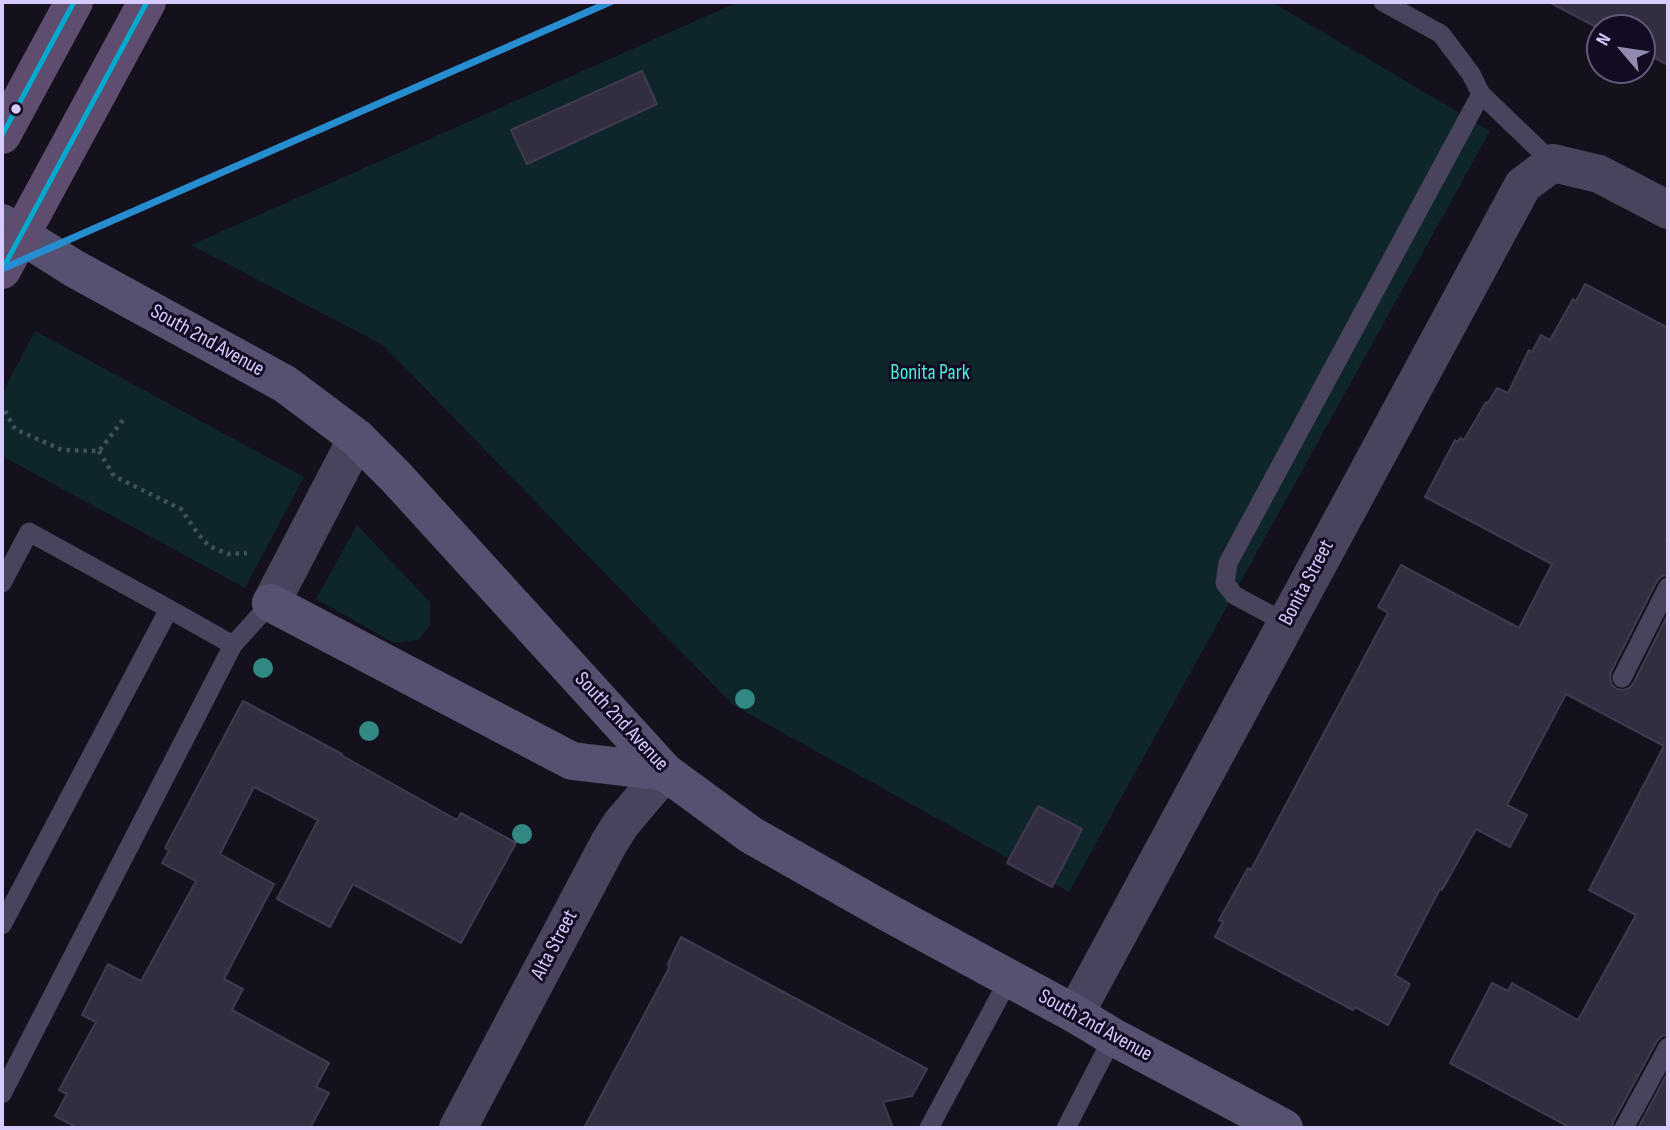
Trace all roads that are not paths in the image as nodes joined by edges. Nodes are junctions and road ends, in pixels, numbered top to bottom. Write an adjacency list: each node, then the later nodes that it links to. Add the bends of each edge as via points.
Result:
1 (74, 2): 5 (main road)
2 (147, 2): 8 (main road)
3 (1382, 2): 4 (lane, via 1441,34)
4 (1480, 94): 6 (lane); 15 (lane, via 1228,563 1225,583 1234,595)
5 (2, 135)
6 (1553, 163): 7 (street, via 1600,174); 15 (street, Bonita Street, via 1523,185)
7 (1668, 210)
8 (11, 229): 9 (main road); 10 (street, South 2nd Avenue, via 285,384)
9 (2, 270)
10 (356, 438): 13 (street); 18 (street, South 2nd Avenue)
11 (2, 583): 14 (lane, via 29,533)
12 (1668, 587): 17 (lane)
13 (271, 603): 16 (lane); 18 (street, via 572,761)
14 (169, 609): 16 (lane); 19 (lane)
15 (1286, 623): 21 (street, Bonita Street)
16 (233, 645): 24 (lane)
17 (1622, 678)
18 (666, 772): 20 (street, South 2nd Avenue, via 751,835); 25 (street, Alta Street, via 609,843)
19 (2, 925)
20 (1009, 979): 21 (street, South 2nd Avenue); 26 (lane)
21 (1075, 1014): 22 (street, South 2nd Avenue)
22 (1113, 1037): 27 (lane); 28 (street, South 2nd Avenue)
23 (1668, 1047): 29 (lane)
24 (2, 1094)
25 (458, 1128)
26 (929, 1128)
27 (1066, 1128)
28 (1284, 1128)
29 (1624, 1128)

